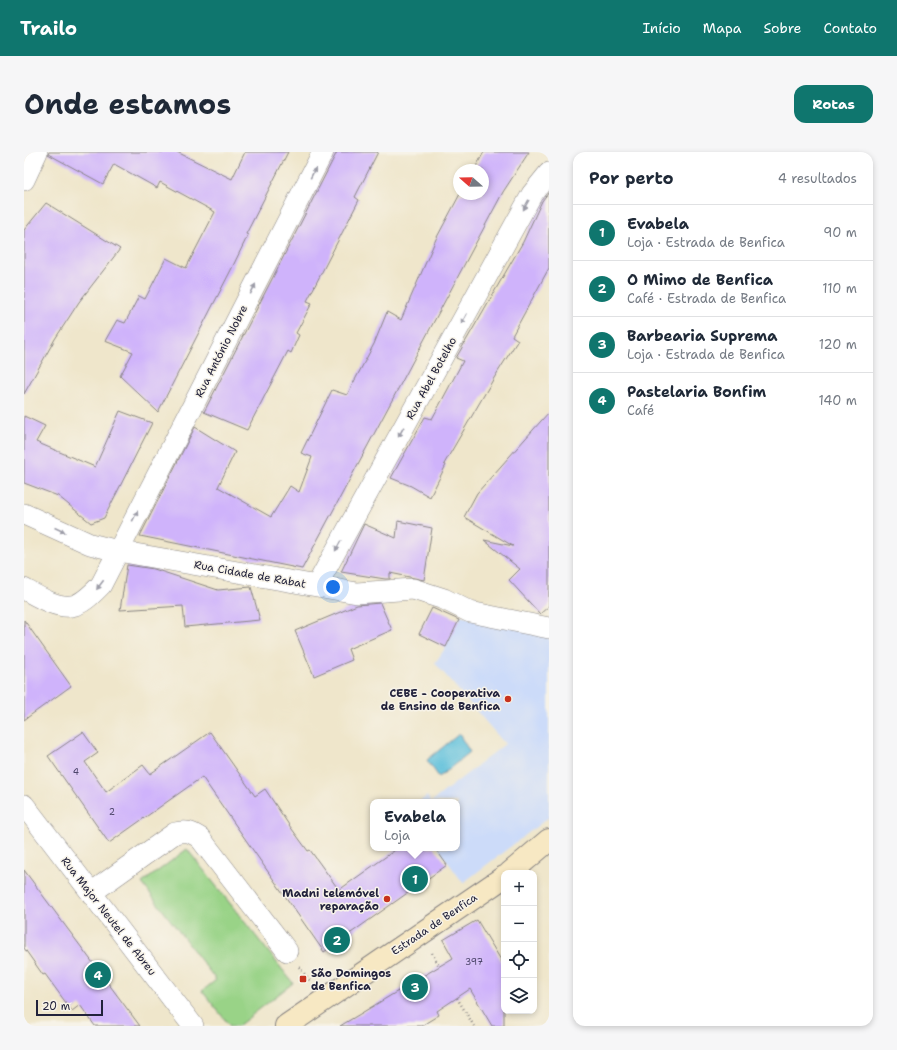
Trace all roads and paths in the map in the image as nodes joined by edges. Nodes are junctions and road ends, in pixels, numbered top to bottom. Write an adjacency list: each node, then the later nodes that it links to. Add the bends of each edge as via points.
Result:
1 (37, 152): 4 (street)
2 (324, 152): 6 (street, Rua António Nobre, one-way to 2)
3 (549, 173): 7 (street, Rua Abel Botelho, one-way to 7, via 532,194)
4 (24, 180)
5 (24, 514): 6 (street, Rua Cidade de Rabat, one-way to 6, via 90,544)
6 (118, 551): 7 (street, Rua Cidade de Rabat); 8 (street, Rua António Nobre, one-way to 8, via 101,585 88,598 71,606 47,602)
7 (317, 585): 9 (street, Rua Cidade de Rabat, via 357,593 413,589 444,599 470,612)
8 (24, 589)
9 (549, 628)
10 (24, 805): 14 (street, Rua Major Neutel de Abreu)
11 (549, 840): 12 (street)
12 (514, 870)
13 (501, 879): 17 (street, Estrada de Benfica)
14 (91, 893): 15 (street, via 175,833 192,832 200,838); 18 (street, Rua Major Neutel de Abreu)
15 (287, 951): 17 (path)
16 (457, 998): 20 (path)
17 (324, 999): 19 (street, Estrada de Benfica)
18 (193, 1026)
19 (286, 1026)
20 (474, 1026)

